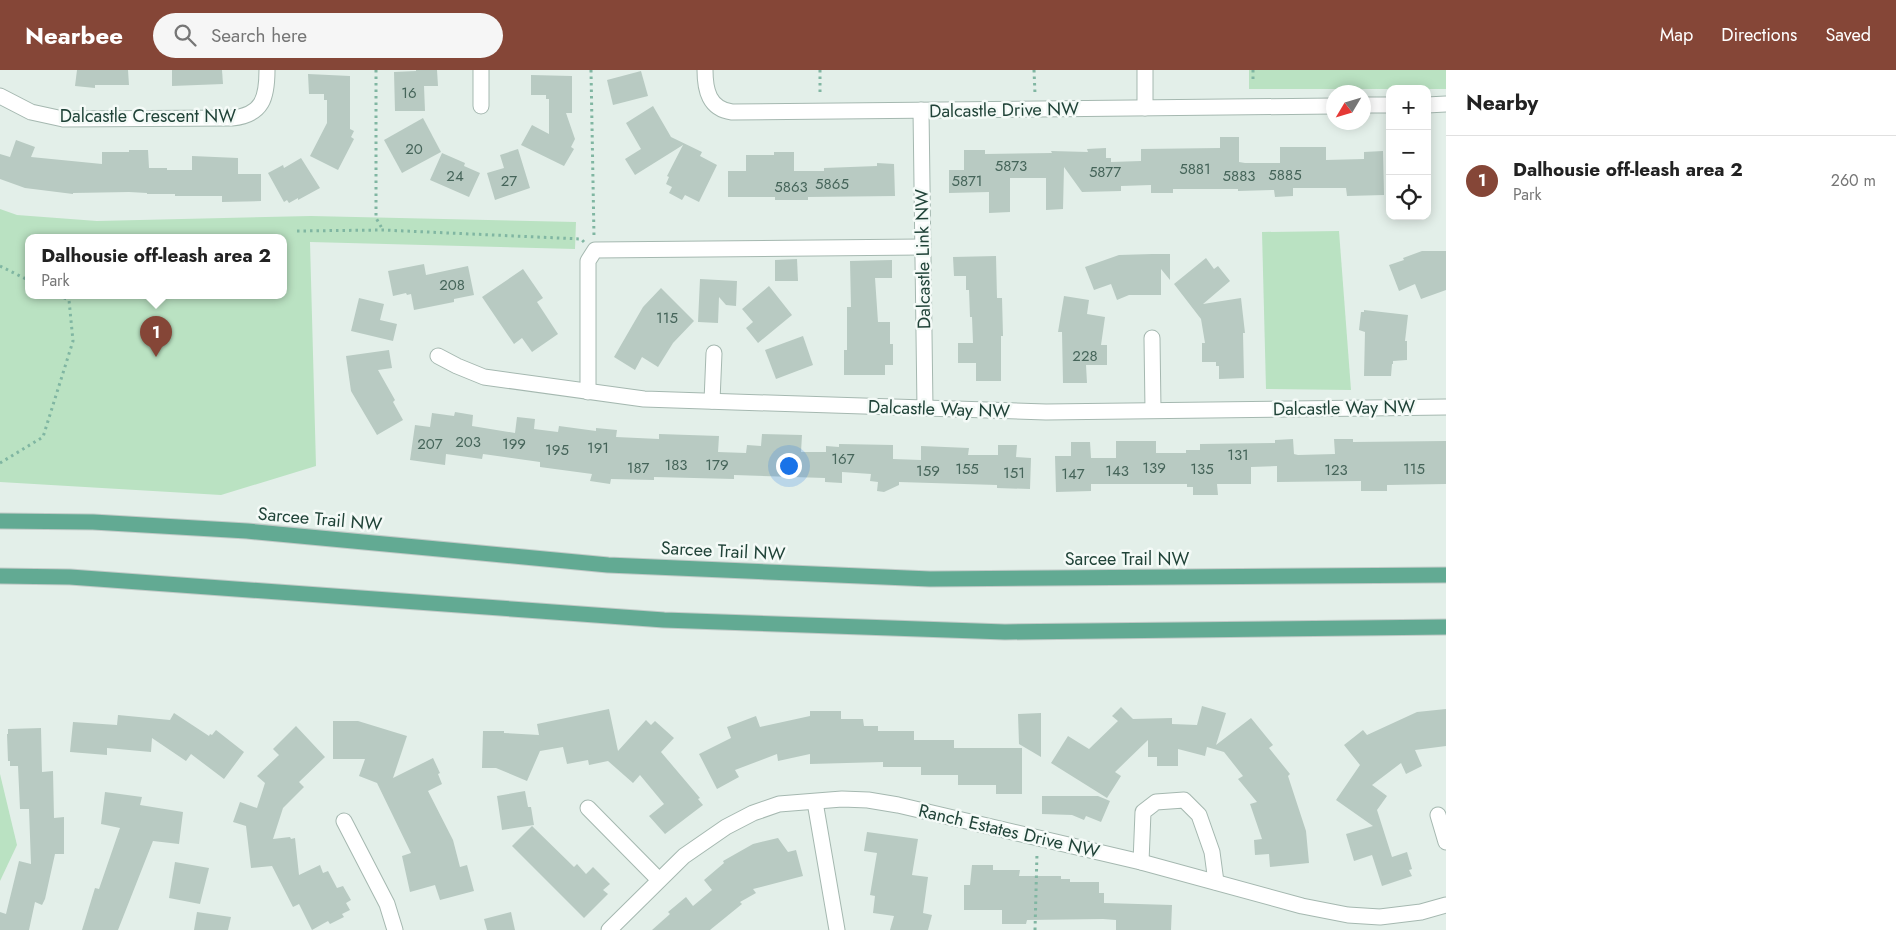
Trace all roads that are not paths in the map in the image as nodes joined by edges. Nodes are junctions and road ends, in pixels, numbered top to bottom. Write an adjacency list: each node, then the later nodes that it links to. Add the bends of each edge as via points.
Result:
1 (267, 70): 5 (street, Dalcastle Crescent NW, via 267,90 262,102 246,115 232,118 63,118 31,112)
2 (481, 70): 10 (street)
3 (705, 70): 13 (street, Dalcastle Drive NW, via 708,96 712,103 725,111)
4 (1145, 70): 12 (street)
5 (0, 96)
6 (1446, 104): 9 (street)
7 (1371, 105): 8 (street)
8 (1386, 105)
9 (1431, 105)
10 (482, 106)
11 (1326, 106): 12 (street, Dalcastle Drive NW)
12 (1145, 108): 13 (street, Dalcastle Drive NW)
13 (921, 110): 14 (street, Dalcastle Link NW)
14 (922, 247): 18 (street, via 595,250 588,261); 21 (street, Dalcastle Link NW)
15 (1152, 338): 22 (street)
16 (714, 353): 19 (street)
17 (438, 356): 18 (street, Dalcastle Way NW, via 484,377)
18 (588, 392): 19 (street, Dalcastle Way NW, via 644,399)
19 (712, 401): 21 (street, Dalcastle Way NW)
20 (1446, 407): 22 (street, Dalcastle Way NW)
21 (924, 408): 22 (street, Dalcastle Way NW, via 1046,412)
22 (1152, 410)
23 (0, 521): 24 (main road, Sarcee Trail NW, via 93,522 228,530 608,565 930,580)
24 (1446, 575)
25 (0, 576): 26 (main road, via 70,577 664,620 956,631)
26 (1446, 627)
27 (815, 802): 32 (street, Ranch Estates Drive NW, via 842,799 898,805); 33 (street, Ranch Estates Drive NW, via 779,804 753,813 684,856); 38 (street)
28 (588, 808): 33 (street)
29 (1438, 815): 31 (street)
30 (344, 820): 36 (street, via 387,904)
31 (1446, 842)
32 (1141, 862): 34 (street, Ranch Estates Drive NW); 34 (street, via 1144,812 1156,802 1184,800 1199,815 1212,852)
33 (659, 880): 37 (street, Ranch Estates Drive NW)
34 (1216, 882): 35 (street, Ranch Estates Drive NW, via 1348,915 1380,917)
35 (1446, 904)
36 (395, 930)
37 (609, 930)
38 (837, 930)

